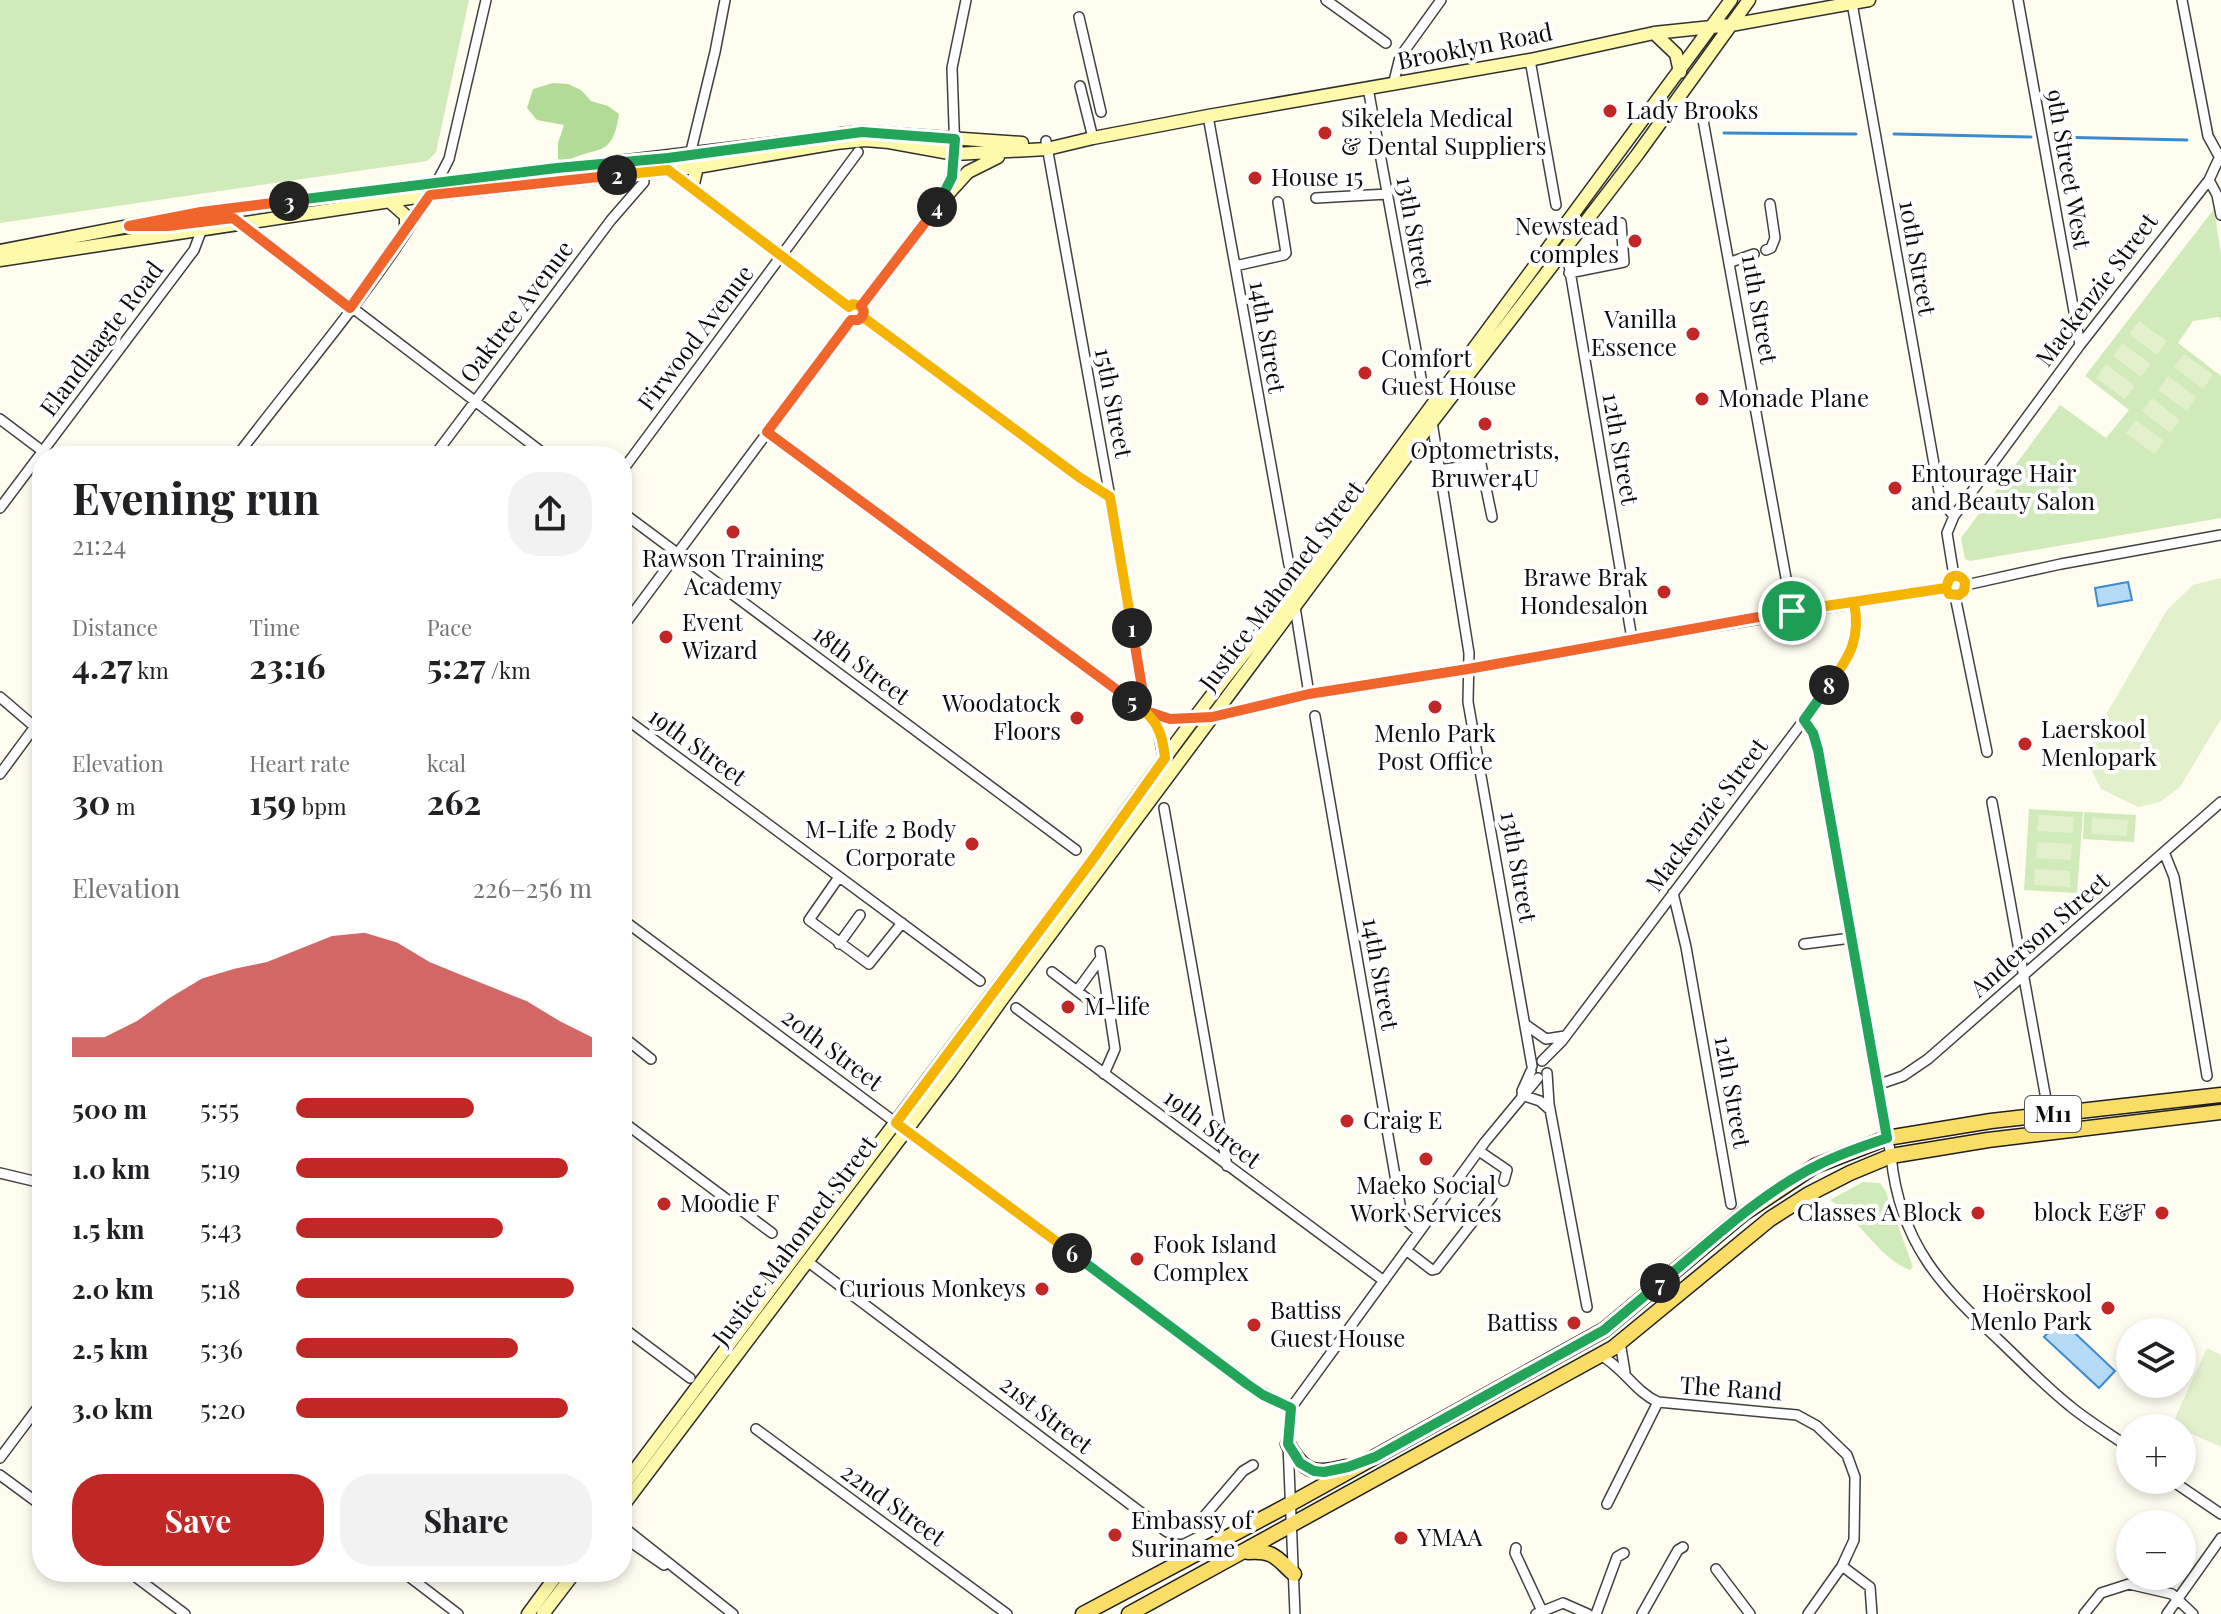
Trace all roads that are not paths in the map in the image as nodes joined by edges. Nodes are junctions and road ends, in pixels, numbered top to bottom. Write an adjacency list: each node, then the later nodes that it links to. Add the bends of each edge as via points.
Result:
1 (486, 0): 40 (street, via 449,159)
2 (725, 0): 33 (street)
3 (966, 0): 28 (street, via 952,68)
4 (1326, 0): 18 (street)
5 (1441, 0): 21 (street, via 1400,57)
6 (1731, 0): 16 (main road, Justice Mahomed Street)
7 (1749, 0): 15 (main road, Justice Mahomed Street)
8 (1791, 0): 13 (main road)
9 (1869, 0): 12 (main road, Brooklyn Road)
10 (2018, 0): 69 (street, 9th Street West)
11 (2182, 0): 34 (street, via 2208,136)
12 (1852, 3): 13 (main road, Brooklyn Road); 85 (street, 10th Street, via 1939,492)
13 (1816, 8): 15 (main road, Brooklyn Road)
14 (1079, 17): 23 (street)
15 (1731, 25): 16 (main road, Brooklyn Road); 73 (main road, Justice Mahomed Street)
16 (1711, 27): 17 (main road, Brooklyn Road); 20 (main road, Justice Mahomed Street)
17 (1654, 33): 19 (main road, Brooklyn Road); 20 (main road, via 1676,54)
18 (1386, 43)
19 (1530, 60): 21 (main road, Brooklyn Road); 50 (street)
20 (1680, 72): 105 (main road, Justice Mahomed Street, via 1292,595)
21 (1393, 85): 22 (main road, Brooklyn Road)
22 (1368, 88): 26 (main road, Brooklyn Road); 43 (street, 13th Street)
23 (1096, 90): 25 (street); 27 (street, via 1081,90)
24 (1701, 109): 62 (street, 11th Street)
25 (1101, 112)
26 (1208, 116): 27 (main road, Brooklyn Road); 63 (street, 14th Street)
27 (1091, 138): 29 (main road, Brooklyn Road)
28 (955, 139): 29 (main road, Brooklyn Road); 32 (street); 33 (main road, Brooklyn Road, via 862,132)
29 (1047, 145): 31 (main road, Brooklyn Road); 83 (street, 15th Street)
30 (858, 152): 60 (street, Firwood Avenue)
31 (1013, 152): 32 (main road, Brooklyn Road); 49 (main road, via 976,166)
32 (955, 154): 35 (main road, Brooklyn Road, via 865,140); 49 (street, via 951,181)
33 (690, 155): 36 (main road, Brooklyn Road)
34 (2220, 155): 39 (street, Mackenzie Street)
35 (697, 167): 37 (main road, Brooklyn Road); 41 (main road)
36 (621, 168): 37 (main road, via 657,165); 38 (main road, Brooklyn Road); 40 (main road); 42 (street); 44 (main road)
37 (668, 170): 38 (main road, Brooklyn Road); 41 (street)
38 (642, 173): 42 (street, Oaktree Avenue, via 644,182)
39 (2209, 180): 51 (street); 69 (street, Mackenzie Street)
40 (437, 182): 44 (street); 55 (main road)
41 (692, 188): 60 (street)
42 (632, 194): 71 (street, Oaktree Avenue)
43 (1387, 194): 45 (street); 70 (street, 13th Street)
44 (430, 195): 46 (main road); 56 (street)
45 (1316, 198)
46 (389, 201): 52 (main road); 56 (main road, via 406,216)
47 (1278, 202): 63 (street, via 1286,253)
48 (1770, 204): 57 (street, via 1775,238)
49 (938, 205): 64 (street)
50 (1556, 205)
51 (2221, 215)
52 (241, 223): 54 (main road); 66 (street)
53 (1621, 223): 99 (street, 12th Street, via 1624,262 1569,269)
54 (201, 225): 55 (main road); 61 (main road); 76 (street, Elandlaagte Road, via 194,250)
55 (129, 226): 58 (main road)
56 (406, 230): 66 (street)
57 (1766, 250)
58 (0, 251)
59 (1754, 254): 62 (street)
60 (782, 256): 65 (street); 80 (street, Firwood Avenue)
61 (0, 260)
62 (1731, 262): 97 (street, 11th Street)
63 (1235, 266): 90 (street, 14th Street)
64 (861, 306): 65 (street); 67 (street)
65 (849, 307): 68 (street)
66 (350, 308): 71 (street); 77 (street)
67 (863, 317): 68 (street); 83 (street)
68 (851, 320): 74 (street)
69 (2080, 345): 85 (street, Mackenzie Street)
70 (1422, 383)
71 (475, 401): 78 (street, Oaktree Avenue); 79 (street)
72 (0, 419): 75 (street)
73 (1432, 422): 82 (street, 13th Street); 96 (main road, Justice Mahomed Street)
74 (767, 432): 89 (street); 103 (street)
75 (36, 446)
76 (50, 446)
77 (245, 446)
78 (441, 446)
79 (534, 446)
80 (632, 458)
81 (32, 469): 84 (street, Elandlaagte Road)
82 (1438, 470): 86 (street, via 1481,464); 100 (street, 13th Street)
83 (1110, 497): 103 (street, 15th Street)
84 (0, 508)
85 (1954, 516): 91 (street, via 1947,533)
86 (1492, 517)
87 (632, 519): 89 (street, 18th Street)
88 (2221, 535): 92 (street)
89 (678, 553): 98 (street); 117 (street, 18th Street)
90 (1289, 565)
91 (1954, 576): 92 (street); 93 (street)
92 (1966, 585): 94 (street)
93 (1946, 588): 94 (street); 95 (street)
94 (1955, 596): 111 (street)
95 (1854, 602): 97 (street); 107 (street, Mackenzie Street, via 1854,646)
96 (1295, 607): 101 (street); 106 (main road, Justice Mahomed Street)
97 (1792, 611): 99 (street)
98 (632, 615)
99 (1632, 639): 100 (street)
100 (1468, 669): 101 (street); 133 (street, 13th Street, via 1468,702)
101 (1309, 694): 106 (street)
102 (0, 697): 109 (street)
103 (1149, 713): 105 (street, via 1170,719); 112 (main road)
104 (1315, 716): 157 (street, 14th Street, via 1399,1199 1403,1216)
105 (1195, 717): 106 (street); 112 (main road, Justice Mahomed Street)
106 (1212, 717): 146 (main road, Justice Mahomed Street)
107 (1804, 720): 120 (street, Mackenzie Street); 124 (street, via 1818,750)
108 (632, 723): 119 (street, 19th Street)
109 (32, 725)
110 (32, 737): 113 (street)
111 (1987, 752)
112 (1165, 758): 146 (main road, Justice Mahomed Street)
113 (0, 774)
114 (1992, 802): 128 (street)
115 (2221, 802): 118 (street, Anderson Street)
116 (1164, 808): 151 (street)
117 (1076, 850)
118 (2164, 852): 128 (street, Anderson Street); 139 (street, via 2174,877)
119 (839, 877): 122 (street, 19th Street); 125 (street, via 809,920)
120 (1673, 893): 134 (street, Mackenzie Street); 156 (street, 12th Street)
121 (860, 915): 125 (street)
122 (902, 923): 125 (street, via 869,964); 129 (street, 19th Street)
123 (632, 926): 146 (street, 20th Street)
124 (1851, 938): 126 (street); 140 (street)
125 (839, 944)
126 (1804, 944)
127 (1052, 972): 130 (street)
128 (2024, 974): 140 (street, Anderson Street, via 1922,1064); 143 (street)
129 (980, 981)
130 (1077, 991): 132 (street); 132 (street, via 1100,954)
131 (1016, 1008): 138 (street, 19th Street)
132 (1110, 1016): 138 (street, via 1115,1049)
133 (1527, 1030): 134 (street, via 1546,1039); 137 (street, 13th Street)
134 (1564, 1038): 137 (street, Mackenzie Street)
135 (632, 1044): 136 (street)
136 (651, 1059)
137 (1540, 1070): 142 (street, Mackenzie Street); 144 (street, 13th Street)
138 (1104, 1074): 151 (street, 19th Street)
139 (2207, 1076)
140 (1877, 1085): 148 (street)
141 (2221, 1095): 148 (main road, M11)
142 (1521, 1096): 144 (street); 149 (street, Mackenzie Street)
143 (2046, 1099)
144 (1550, 1107): 162 (street, 13th Street)
145 (2221, 1112): 150 (main road, M11)
146 (901, 1127): 160 (main road, Justice Mahomed Street); 169 (street, 20th Street, via 1247,1384); 177 (main road, Justice Mahomed Street)
147 (632, 1128): 158 (street)
148 (1887, 1138): 150 (street); 174 (main road, M11, via 1815,1166 1779,1188 1604,1330)
149 (1479, 1151): 154 (street, via 1507,1170); 157 (street, Mackenzie Street)
150 (1891, 1156): 164 (main road, M11, via 1809,1194 1770,1219); 172 (street, via 1914,1242 1937,1277 2064,1401)
151 (1227, 1166): 161 (street, 19th Street)
152 (0, 1173): 153 (street)
153 (32, 1181)
154 (1504, 1181)
155 (1492, 1197): 159 (street, via 1436,1269)
156 (1731, 1204)
157 (1419, 1232): 159 (street, Mackenzie Street)
158 (772, 1233)
159 (1406, 1250): 161 (street, Mackenzie Street)
160 (807, 1261): 176 (street, 21st Street, via 1167,1532 1181,1534 1195,1527); 179 (main road, Justice Mahomed Street)
161 (1384, 1281): 169 (street, Mackenzie Street)
162 (1587, 1307)
163 (632, 1334): 167 (street)
164 (1620, 1342): 165 (main road, M11); 166 (street)
165 (1600, 1355): 166 (street, The Rand); 185 (main road, M11)
166 (1625, 1372): 168 (street, The Rand)
167 (690, 1378)
168 (1658, 1402): 183 (street); 193 (street, The Rand, via 1791,1413 1817,1426 1847,1455 1855,1477 1854,1540)
169 (1291, 1408): 173 (street)
170 (32, 1415): 175 (street)
171 (756, 1429): 208 (street, 22nd Street)
172 (2116, 1438)
173 (1288, 1444): 174 (main road, via 1300,1463 1314,1471); 182 (street)
174 (1375, 1457): 182 (main road, M11)
175 (0, 1458)
176 (1253, 1465)
177 (632, 1474)
178 (0, 1475): 181 (street)
179 (632, 1494)
180 (2192, 1494): 184 (street)
181 (32, 1499)
182 (1290, 1504): 185 (street); 209 (main road, M11)
183 (1607, 1504)
184 (2221, 1514)
185 (1291, 1527): 191 (main road, M11); 196 (street)
186 (632, 1534): 195 (street)
187 (2221, 1538): 201 (street)
188 (632, 1543): 195 (street)
189 (1683, 1547): 214 (street)
190 (1516, 1548): 202 (street)
191 (1244, 1552): 196 (main road, via 1270,1553); 210 (main road, M11)
192 (1624, 1553): 213 (street, via 1617,1557)
193 (1842, 1566): 216 (street, The Rand); 217 (street, via 1870,1587)
194 (1716, 1569): 215 (street)
195 (678, 1572): 207 (street)
196 (1294, 1574): 211 (street)
197 (142, 1582): 203 (street)
198 (416, 1582): 204 (street)
199 (552, 1582): 205 (main road)
200 (567, 1582): 206 (main road)
201 (2178, 1599): 218 (street, via 2162,1590 2121,1585 2101,1593); 219 (street); 220 (street)
202 (1539, 1612): 212 (street, via 1563,1603)
203 (185, 1614)
204 (458, 1614)
205 (528, 1614)
206 (543, 1614)
207 (733, 1614)
208 (1007, 1614)
209 (1083, 1614)
210 (1129, 1614)
211 (1295, 1614)
212 (1588, 1614)
213 (1596, 1614)
214 (1642, 1614)
215 (1750, 1614)
216 (1808, 1614)
217 (1872, 1614)
218 (2084, 1614)
219 (2167, 1614)
220 (2193, 1614)

